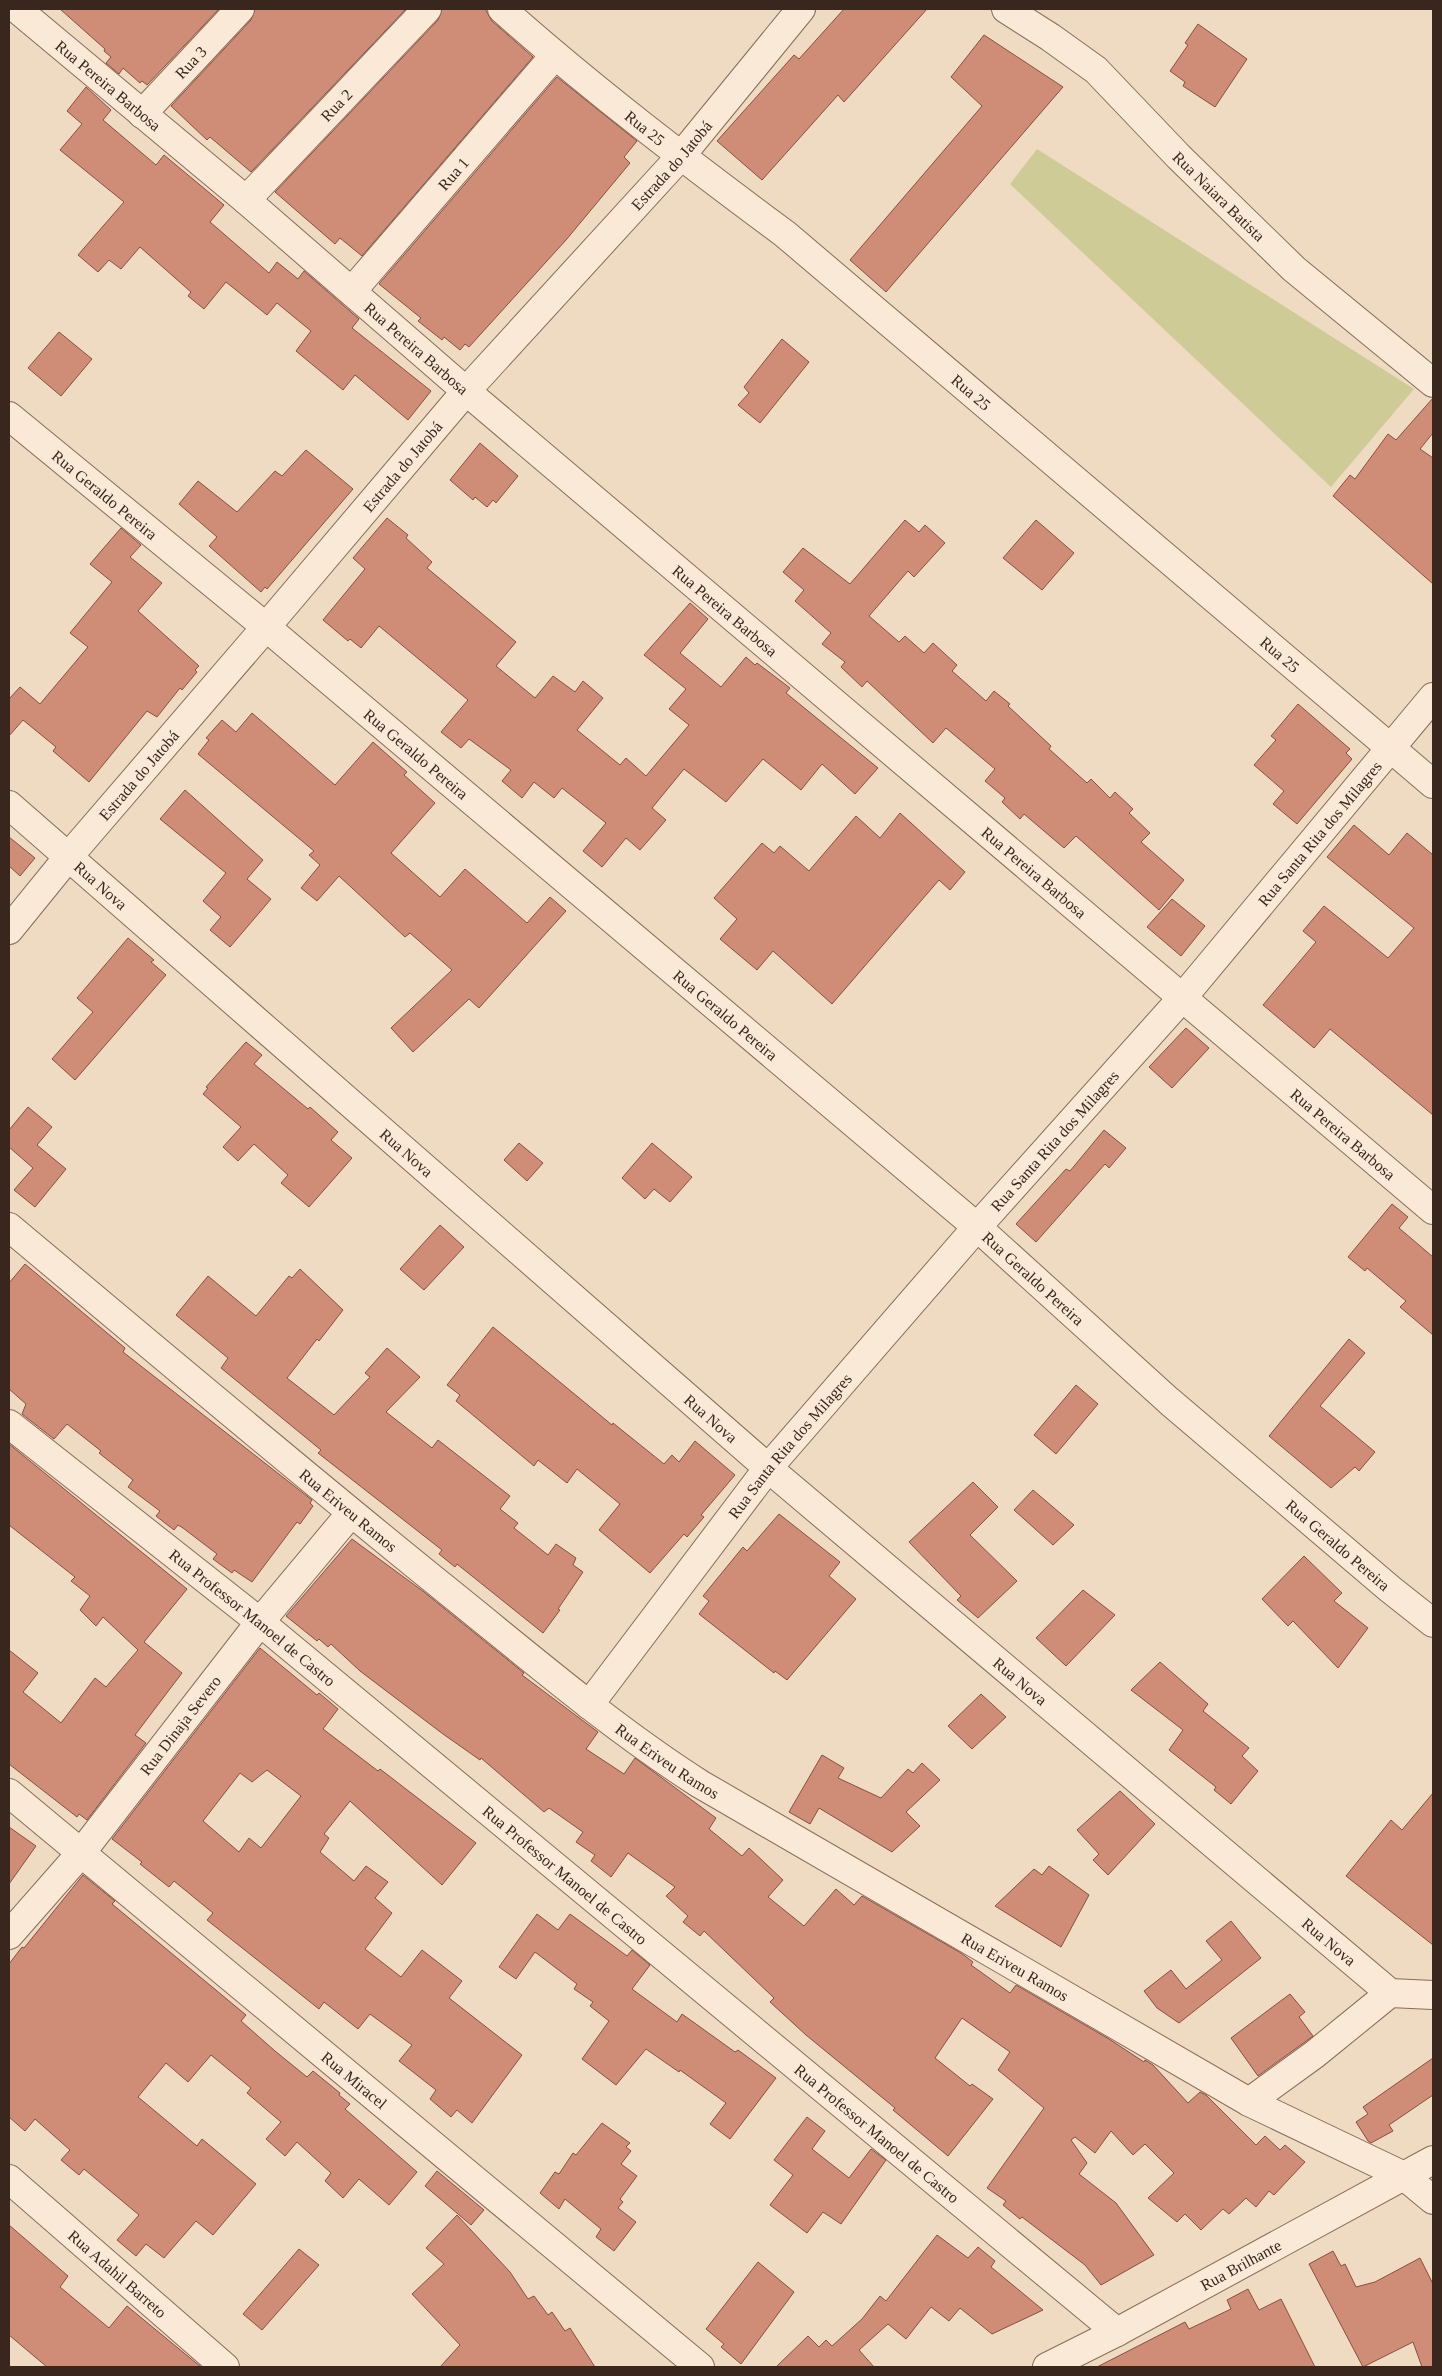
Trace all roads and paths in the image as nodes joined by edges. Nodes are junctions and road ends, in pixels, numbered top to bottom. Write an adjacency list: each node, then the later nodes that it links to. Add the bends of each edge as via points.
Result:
1 (240, 9): 8 (street, Rua 3)
2 (427, 9): 10 (street, Rua 2)
3 (502, 9): 7 (street, Rua 25)
4 (801, 9): 9 (street, Estrada do Jatobá)
5 (1006, 9): 12 (street, Rua Naiara Batista, via 1096,70 1294,269)
6 (34, 14): 8 (street, Rua Pereira Barbosa)
7 (555, 55): 9 (street, Rua 25); 11 (street, Rua 1)
8 (142, 114): 10 (street, Rua Pereira Barbosa)
9 (680, 157): 13 (street, Estrada do Jatobá); 17 (street, Rua 25, via 792,240)
10 (246, 200): 11 (street, Rua Pereira Barbosa)
11 (352, 291): 13 (street, Rua Pereira Barbosa)
12 (1433, 382)
13 (466, 391): 15 (street, Estrada do Jatobá); 22 (street, Rua Pereira Barbosa)
14 (9, 416): 15 (street, Rua Geraldo Pereira)
15 (266, 627): 20 (street, Estrada do Jatobá); 25 (street, Rua Geraldo Pereira)
16 (1433, 697): 17 (street, Rua Santa Rita dos Milagres)
17 (1392, 748): 18 (street, Rua 25); 22 (street, Rua Santa Rita dos Milagres)
18 (1433, 784)
19 (9, 805): 20 (street, Rua Nova)
20 (69, 856): 21 (street, Estrada do Jatobá); 27 (street, Rua Nova)
21 (9, 930)
22 (1183, 997): 23 (street, Rua Pereira Barbosa); 25 (street, Rua Santa Rita dos Milagres)
23 (1433, 1210)
24 (9, 1227): 28 (street, Rua Eriveu Ramos)
25 (977, 1227): 27 (street, Rua Santa Rita dos Milagres); 30 (street, Rua Geraldo Pereira, via 1169,1401)
26 (9, 1424): 29 (street, Rua Professor Manoel de Castro)
27 (768, 1468): 31 (street, Rua Santa Rita dos Milagres); 35 (street, Rua Nova)
28 (350, 1512): 29 (street, Rua Dinaja Severo); 31 (street, Rua Eriveu Ramos)
29 (260, 1622): 33 (street, Rua Dinaja Severo); 42 (street, Rua Professor Manoel de Castro)
30 (1433, 1623)
31 (589, 1705): 37 (street, Rua Eriveu Ramos, via 700,1784)
32 (9, 1793): 33 (street, Rua Miracel)
33 (81, 1853): 34 (street, Rua Dinaja Severo); 44 (street, Rua Miracel)
34 (9, 1935)
35 (1390, 1993): 36 (street); 37 (street)
36 (1433, 1995)
37 (1249, 2102): 39 (street, Rua Eriveu Ramos)
38 (1433, 2160): 39 (street, Rua Brilhante)
39 (1404, 2176): 41 (street, Rua Eriveu Ramos); 42 (street, Rua Brilhante)
40 (9, 2179): 43 (street, Rua Adahil Barreto)
41 (1433, 2200)
42 (1117, 2332): 45 (street, Rua Brilhante)
43 (225, 2367)
44 (700, 2367)
45 (1047, 2367)

